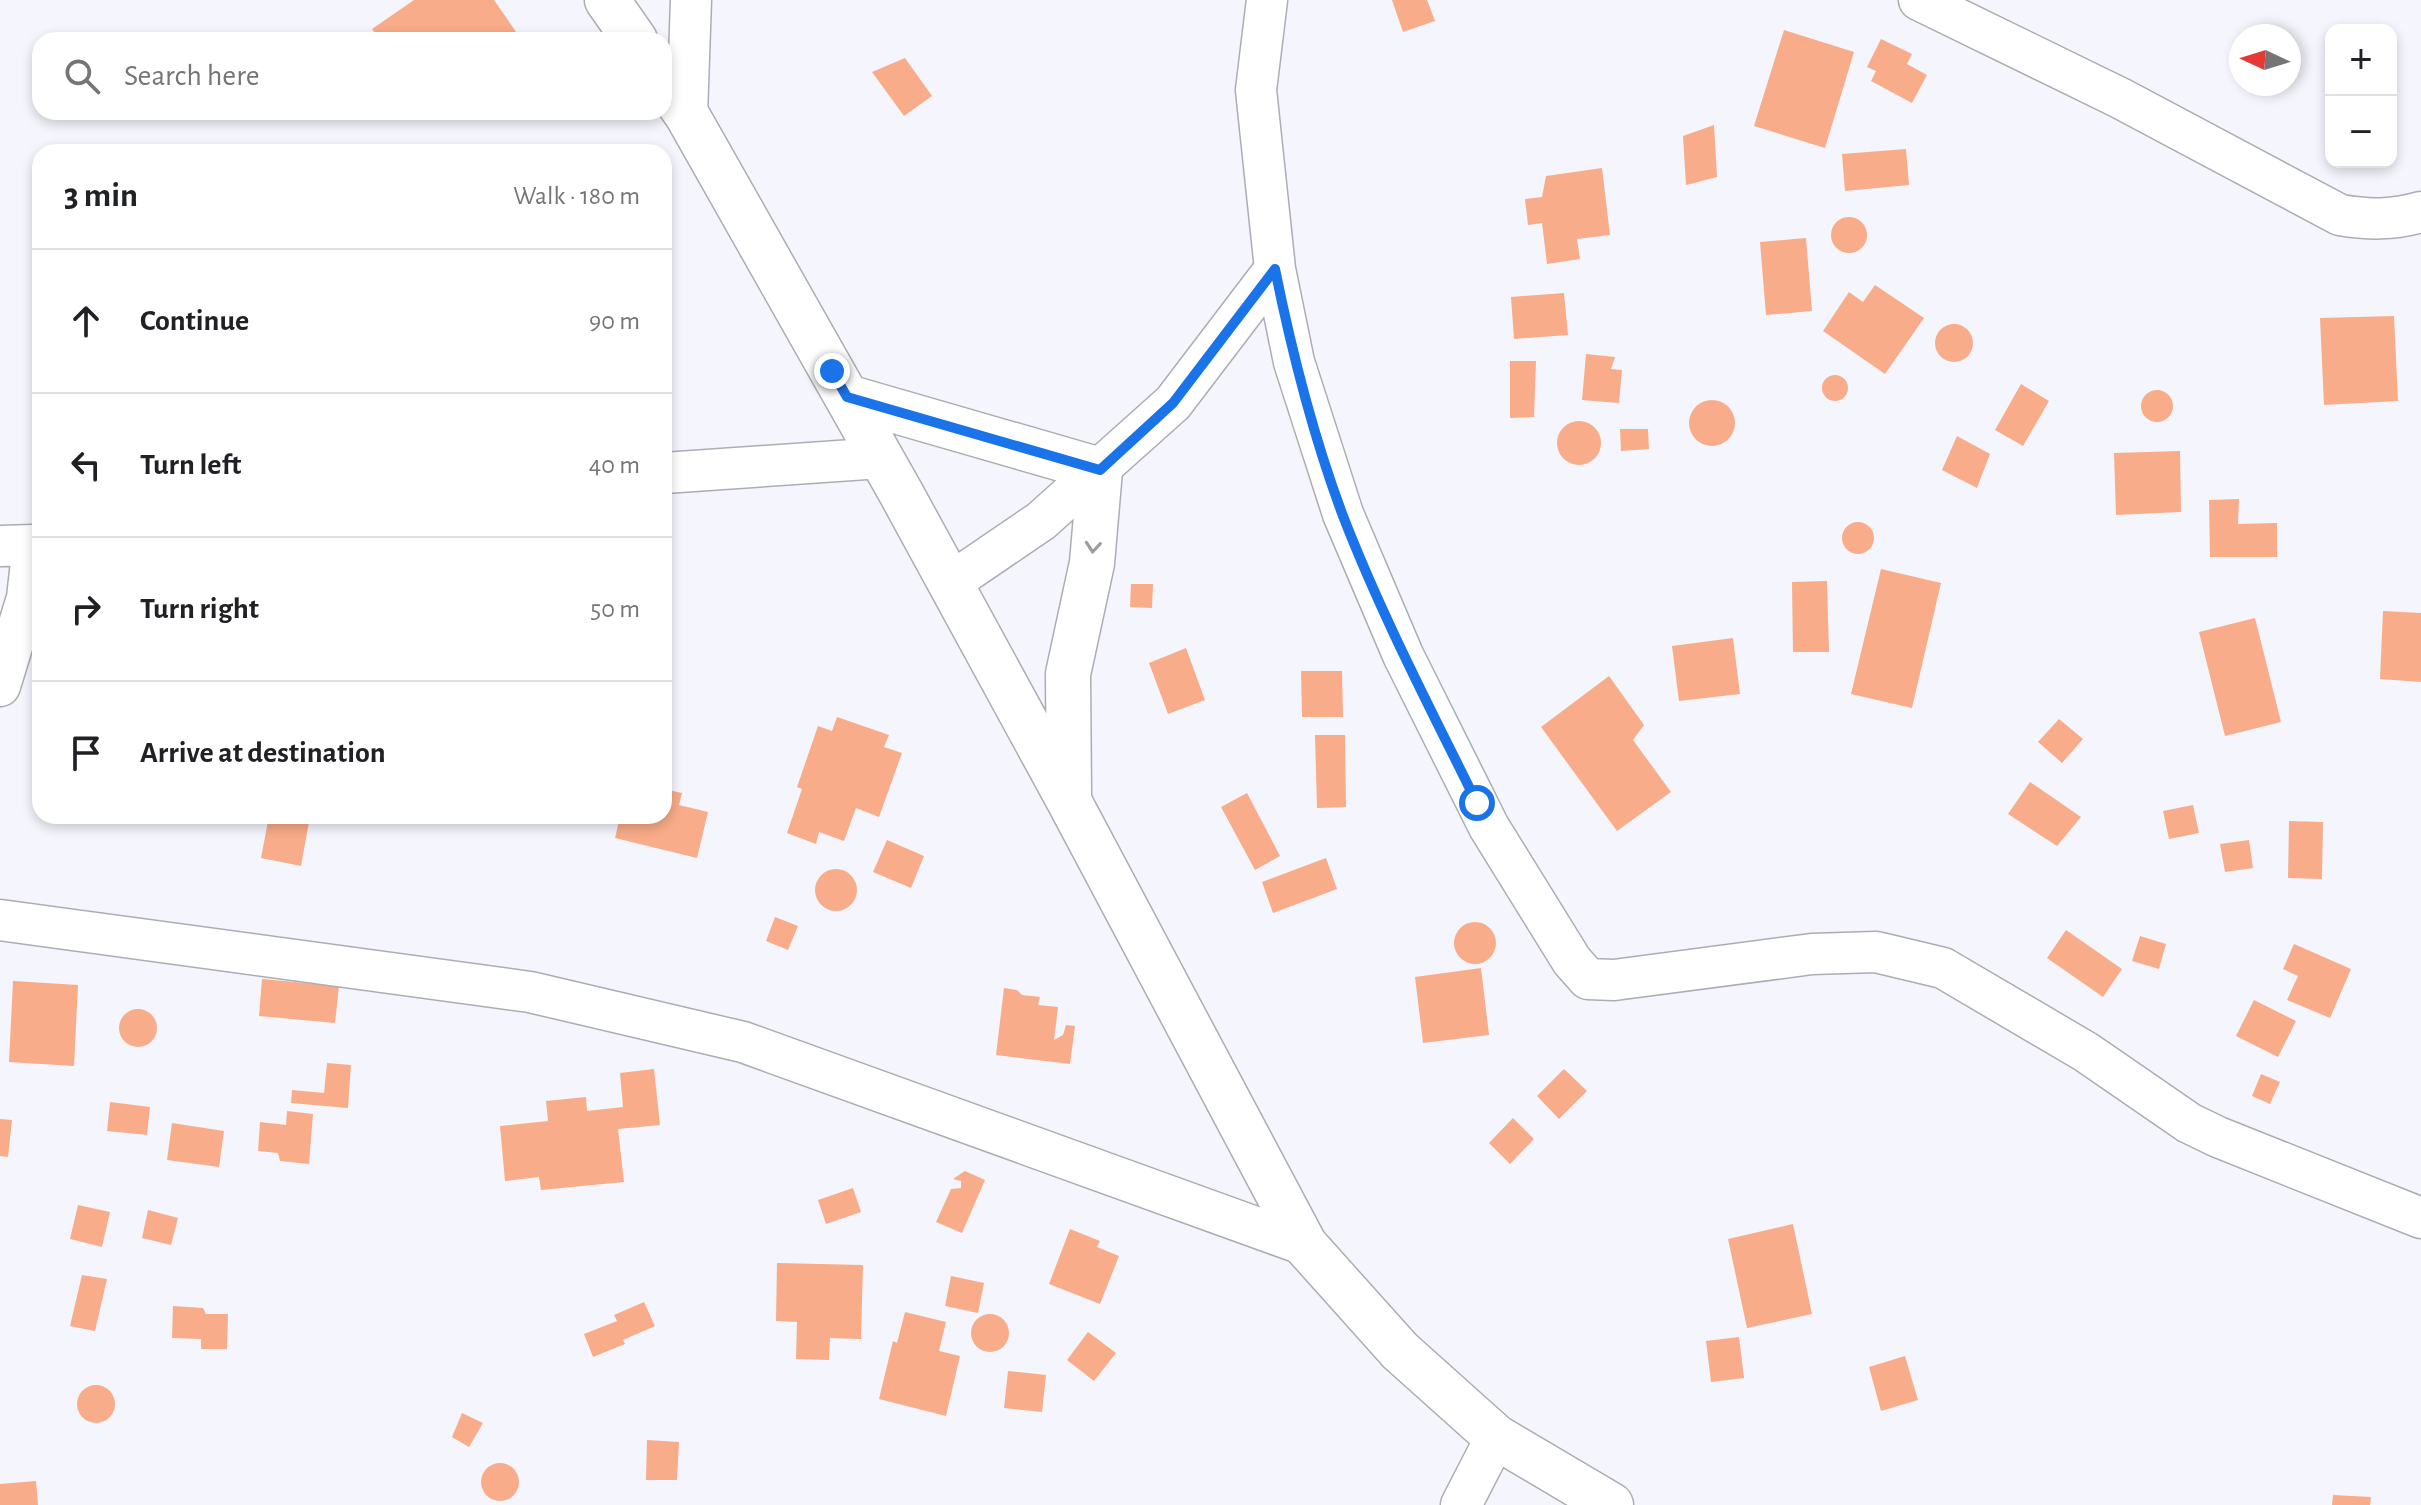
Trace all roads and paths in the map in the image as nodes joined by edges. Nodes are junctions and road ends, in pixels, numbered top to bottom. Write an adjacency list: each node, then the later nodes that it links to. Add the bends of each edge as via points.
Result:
1 (607, 0): 5 (street)
2 (691, 0): 6 (street)
3 (1267, 0): 8 (street, via 1256,90)
4 (1922, 0): 7 (street, via 2340,215 2371,220)
5 (629, 32)
6 (675, 99): 9 (street)
7 (2421, 212)
8 (1275, 269): 11 (street, via 1173,403); 18 (street, via 1294,362 1338,501 1403,655 1489,827 1588,979 1876,952 1943,968 2086,1052 2189,1123)
9 (847, 397): 10 (street); 11 (street)
10 (881, 458): 12 (street); 14 (street)
11 (1100, 470): 14 (street, via 1041,521); 16 (street, one-way to 16, via 1092,563 1068,674)
12 (672, 472)
13 (24, 545): 15 (street, via 27,598)
14 (950, 583): 16 (street)
15 (0, 686)
16 (1069, 801): 19 (street)
17 (0, 920): 19 (street, via 530,992 743,1042)
18 (2421, 1218)
19 (1305, 1245): 20 (street, via 1400,1351)
20 (1496, 1437): 21 (street); 22 (street)
21 (1461, 1505)
22 (1611, 1505)

